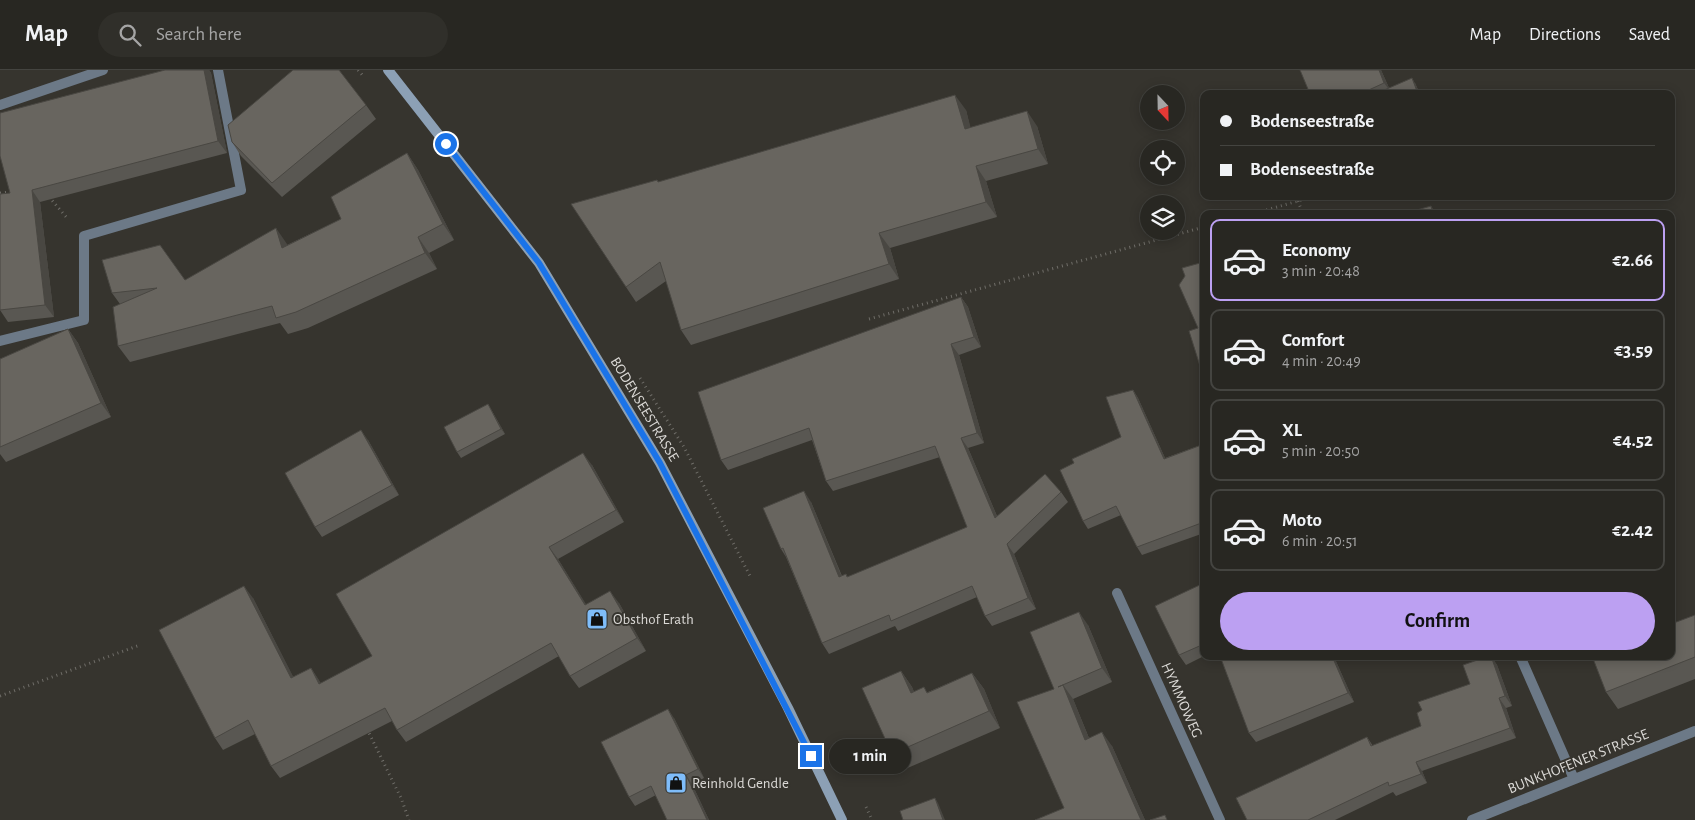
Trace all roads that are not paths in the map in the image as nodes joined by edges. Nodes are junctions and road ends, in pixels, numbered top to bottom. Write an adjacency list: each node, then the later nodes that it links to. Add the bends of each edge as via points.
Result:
1 (103, 70): 4 (street)
2 (218, 70): 5 (street, via 241,190 84,236 84,320)
3 (388, 70): 10 (main road, BODENSEESTRASSE, via 539,263 660,463 788,708)
4 (0, 105)
5 (0, 341)
6 (1117, 593): 11 (street, HYMMOWEG)
7 (1522, 660): 9 (street)
8 (1695, 731): 9 (street, BUNKHOFENER STRASSE)
9 (1574, 779): 12 (street, BUNKHOFENER STRASSE)
10 (842, 820)
11 (1220, 820)
12 (1472, 820)

